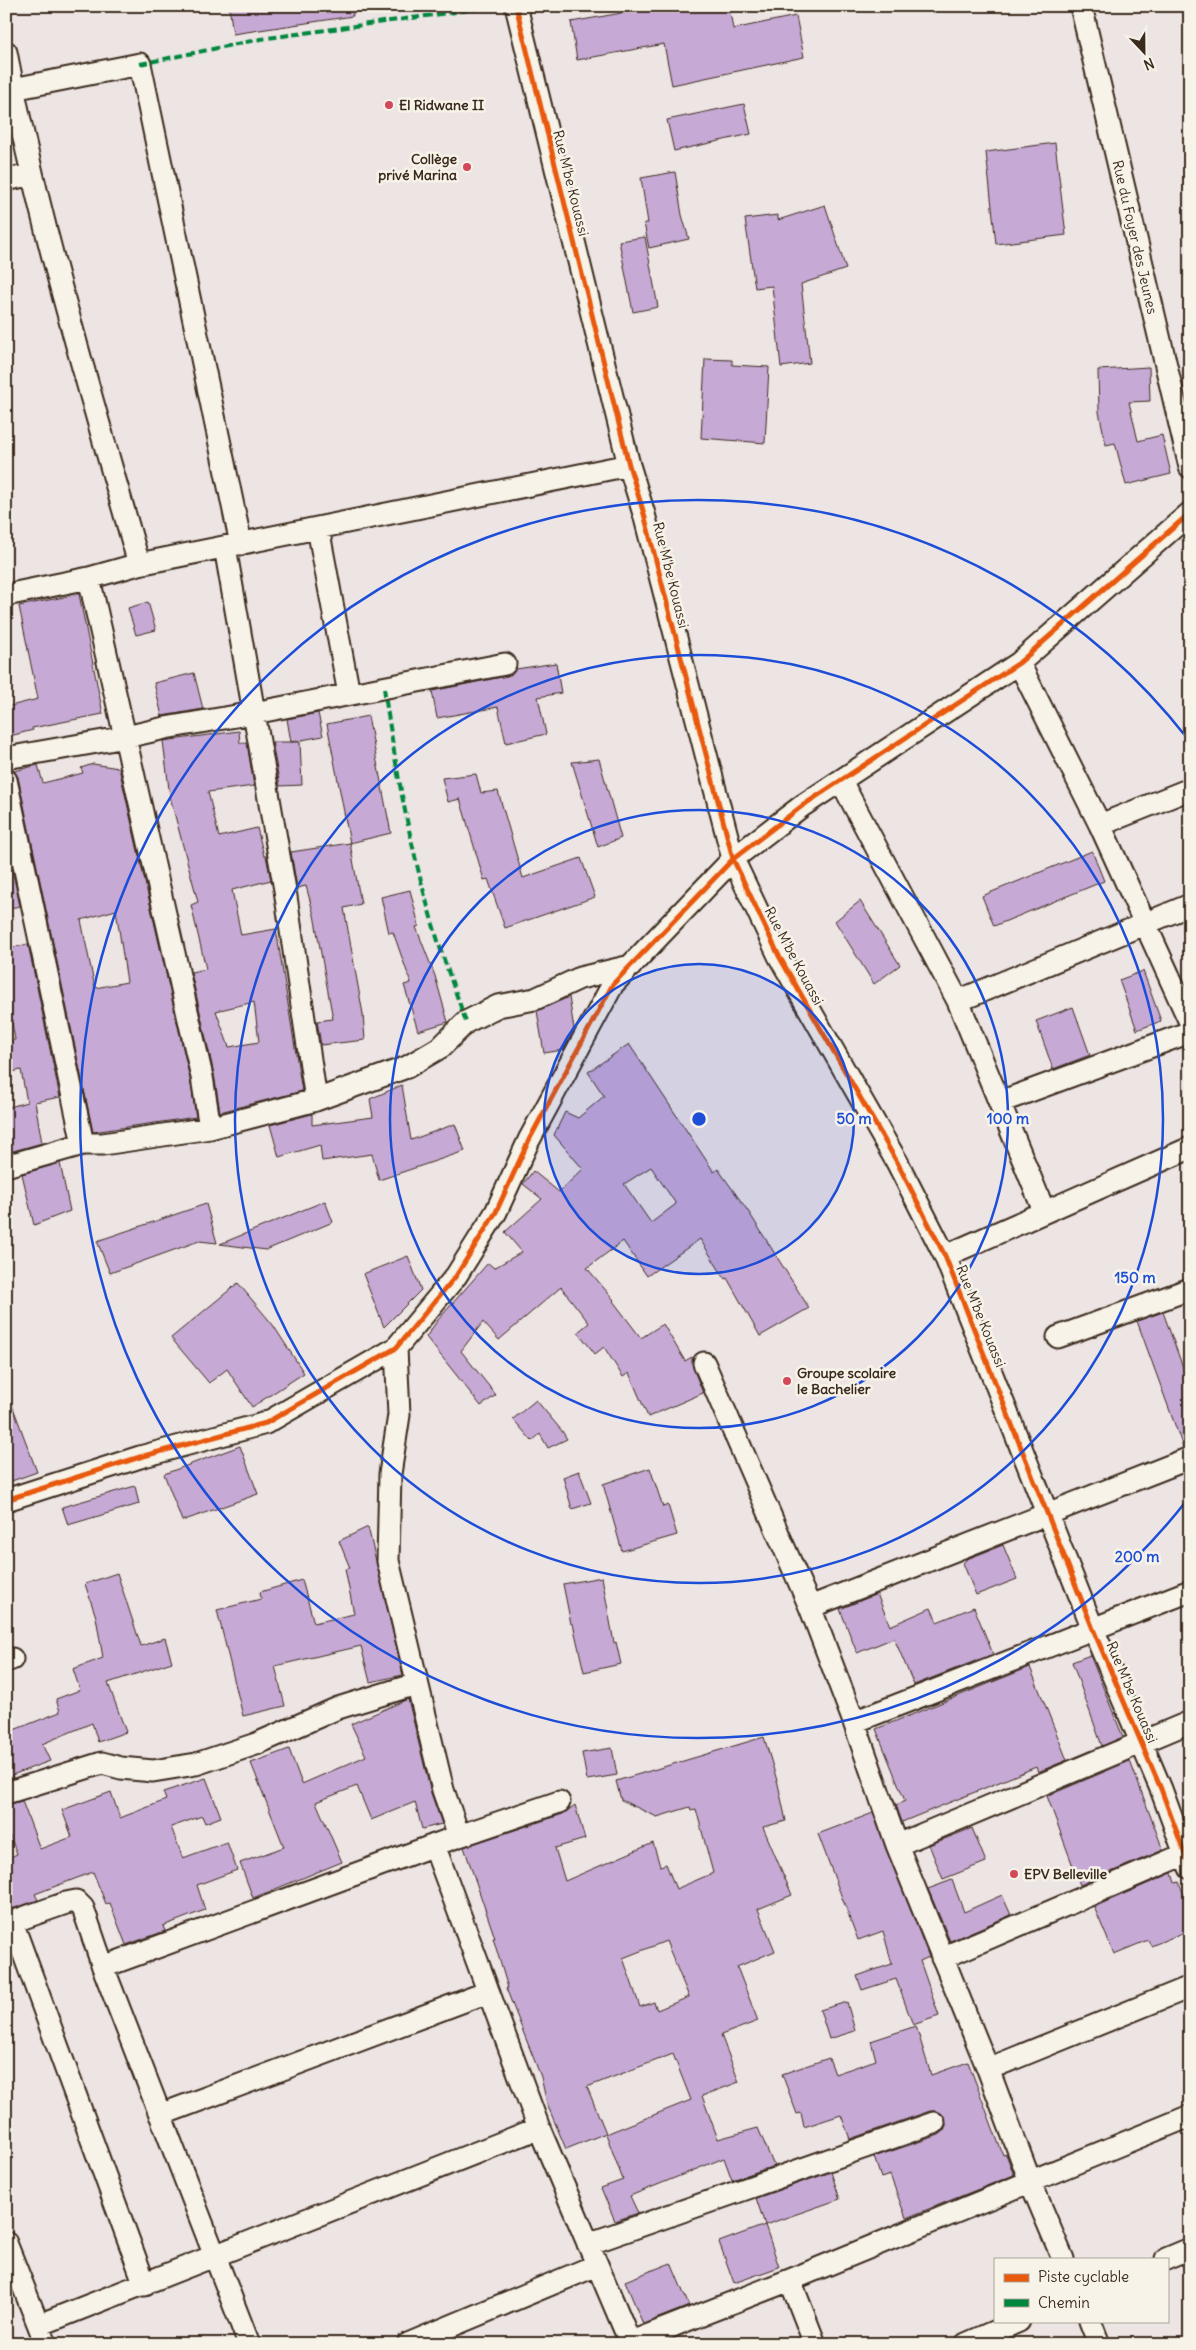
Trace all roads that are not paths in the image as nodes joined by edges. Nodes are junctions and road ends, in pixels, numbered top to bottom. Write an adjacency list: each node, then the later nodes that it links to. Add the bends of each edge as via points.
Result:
1 (516, 6): 7 (street, Rue M'be Kouassi)
2 (1081, 6): 8 (street, Rue du Foyer des Jeunes)
3 (6, 52): 4 (street)
4 (13, 89): 5 (street); 11 (street, via 140,64)
5 (32, 174): 6 (street); 12 (street)
6 (6, 180)
7 (629, 466): 10 (street); 25 (street, Rue M'be Kouassi)
8 (1190, 468)
9 (1190, 513): 15 (street)
10 (318, 528): 11 (street); 17 (street)
11 (232, 546): 12 (street); 18 (street)
12 (139, 564): 13 (street)
13 (89, 578): 14 (street); 19 (street)
14 (6, 595)
15 (1019, 662): 22 (street); 24 (street)
16 (506, 664): 17 (street)
17 (349, 694): 18 (street)
18 (254, 713): 19 (street); 32 (street, via 285,890)
19 (126, 737): 20 (street); 34 (street, via 202,1077)
20 (6, 758)
21 (6, 780): 35 (street)
22 (841, 781): 25 (street, via 802,806); 29 (street)
23 (1190, 789): 24 (street)
24 (1100, 825): 27 (street)
25 (733, 859): 28 (street); 39 (street, Rue M'be Kouassi, via 779,956 897,1162)
26 (1190, 905): 27 (street)
27 (1144, 922): 29 (street); 30 (street)
28 (630, 966): 32 (street, via 580,978 535,999 498,1006 466,1022 441,1046 407,1067); 42 (street, via 613,984 529,1140 496,1212 456,1276)
29 (958, 1002): 33 (street)
30 (1190, 1022)
31 (1190, 1032): 33 (street)
32 (316, 1100): 34 (street)
33 (1000, 1102): 38 (street)
34 (210, 1128): 35 (street, via 104,1144)
35 (84, 1144): 37 (street)
36 (1190, 1148): 38 (street)
37 (6, 1166)
38 (1044, 1211): 39 (street)
39 (945, 1256): 46 (street, Rue M'be Kouassi)
40 (1190, 1289): 41 (street)
41 (1058, 1337)
42 (396, 1348): 45 (street, via 266,1423 140,1457); 50 (street, via 399,1415 390,1474 388,1561)
43 (704, 1363): 48 (street)
44 (1190, 1458): 46 (street)
45 (6, 1500)
46 (1047, 1513): 48 (street); 49 (street, Rue M'be Kouassi)
47 (1190, 1591): 49 (street)
48 (810, 1607): 51 (street)
49 (1093, 1629): 51 (street); 53 (street, Rue M'be Kouassi)
50 (416, 1684): 54 (street, via 338,1708 256,1744 196,1764 153,1771 102,1762); 56 (street, via 443,1790)
51 (854, 1722): 58 (street)
52 (1190, 1722): 53 (street)
53 (1142, 1741): 58 (street); 59 (street, Rue M'be Kouassi)
54 (6, 1793)
55 (559, 1802): 56 (street)
56 (459, 1836): 57 (street)
57 (434, 1845): 62 (street); 64 (street)
58 (897, 1845): 61 (street)
59 (1188, 1858): 61 (street)
60 (9, 1923): 62 (street, via 76,1901 83,1908); 79 (street)
61 (942, 1958): 65 (street)
62 (103, 1967): 66 (street)
63 (1190, 1987): 65 (street)
64 (488, 1992): 66 (street); 69 (street)
65 (988, 2069): 70 (street)
66 (160, 2115): 74 (street)
67 (1190, 2116): 70 (street)
68 (934, 2123): 72 (street)
69 (539, 2128): 72 (street); 74 (street)
70 (1030, 2181): 75 (street); 78 (street)
71 (6, 2243): 82 (street)
72 (588, 2244): 77 (street)
73 (1190, 2248): 76 (street)
74 (216, 2258): 79 (street); 84 (street)
75 (1064, 2258)
76 (1168, 2258)
77 (597, 2265): 83 (street); 85 (street)
78 (790, 2280): 83 (street); 86 (street)
79 (145, 2285): 82 (street)
80 (1017, 2322): 87 (street)
81 (1090, 2322): 88 (street)
82 (43, 2335)
83 (628, 2343)
84 (249, 2344)
85 (408, 2344)
86 (815, 2344)
87 (966, 2344)
88 (1099, 2344)

